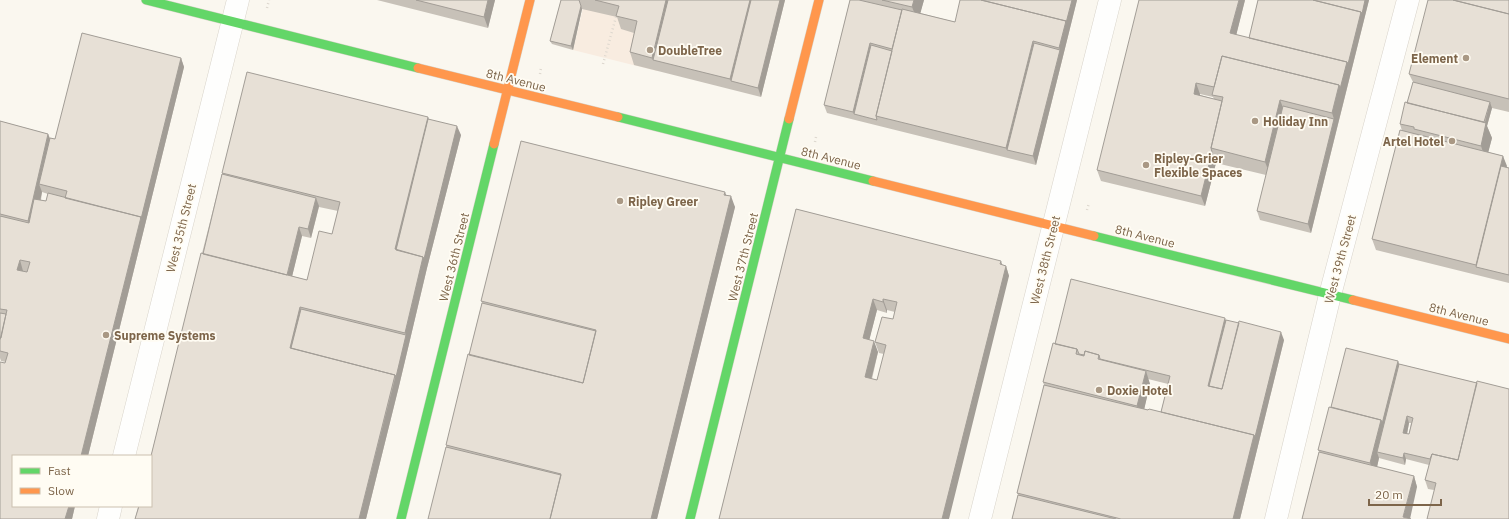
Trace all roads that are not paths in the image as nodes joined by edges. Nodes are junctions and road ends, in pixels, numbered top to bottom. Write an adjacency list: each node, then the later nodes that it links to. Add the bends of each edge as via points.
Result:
1 (146, 0): 7 (main road, 8th Avenue)
2 (238, 0): 7 (street, West 35th Street)
3 (530, 0): 8 (main road, West 36th Street)
4 (819, 0): 9 (main road, West 37th Street)
5 (1110, 0): 10 (street, West 38th Street)
6 (1408, 0): 11 (street, West 39th Street)
7 (232, 22): 8 (main road, 8th Avenue); 13 (street, West 35th Street)
8 (508, 90): 9 (main road, 8th Avenue); 16 (main road, West 36th Street)
9 (780, 158): 10 (main road, 8th Avenue); 17 (main road, West 37th Street)
10 (1053, 225): 11 (main road, 8th Avenue); 18 (street, West 38th Street)
11 (1330, 295): 12 (main road, 8th Avenue); 19 (street, West 39th Street)
12 (1509, 339)
13 (124, 455)
14 (111, 507): 15 (street)
15 (108, 519)
16 (401, 519)
17 (690, 519)
18 (980, 519)
19 (1276, 519)

